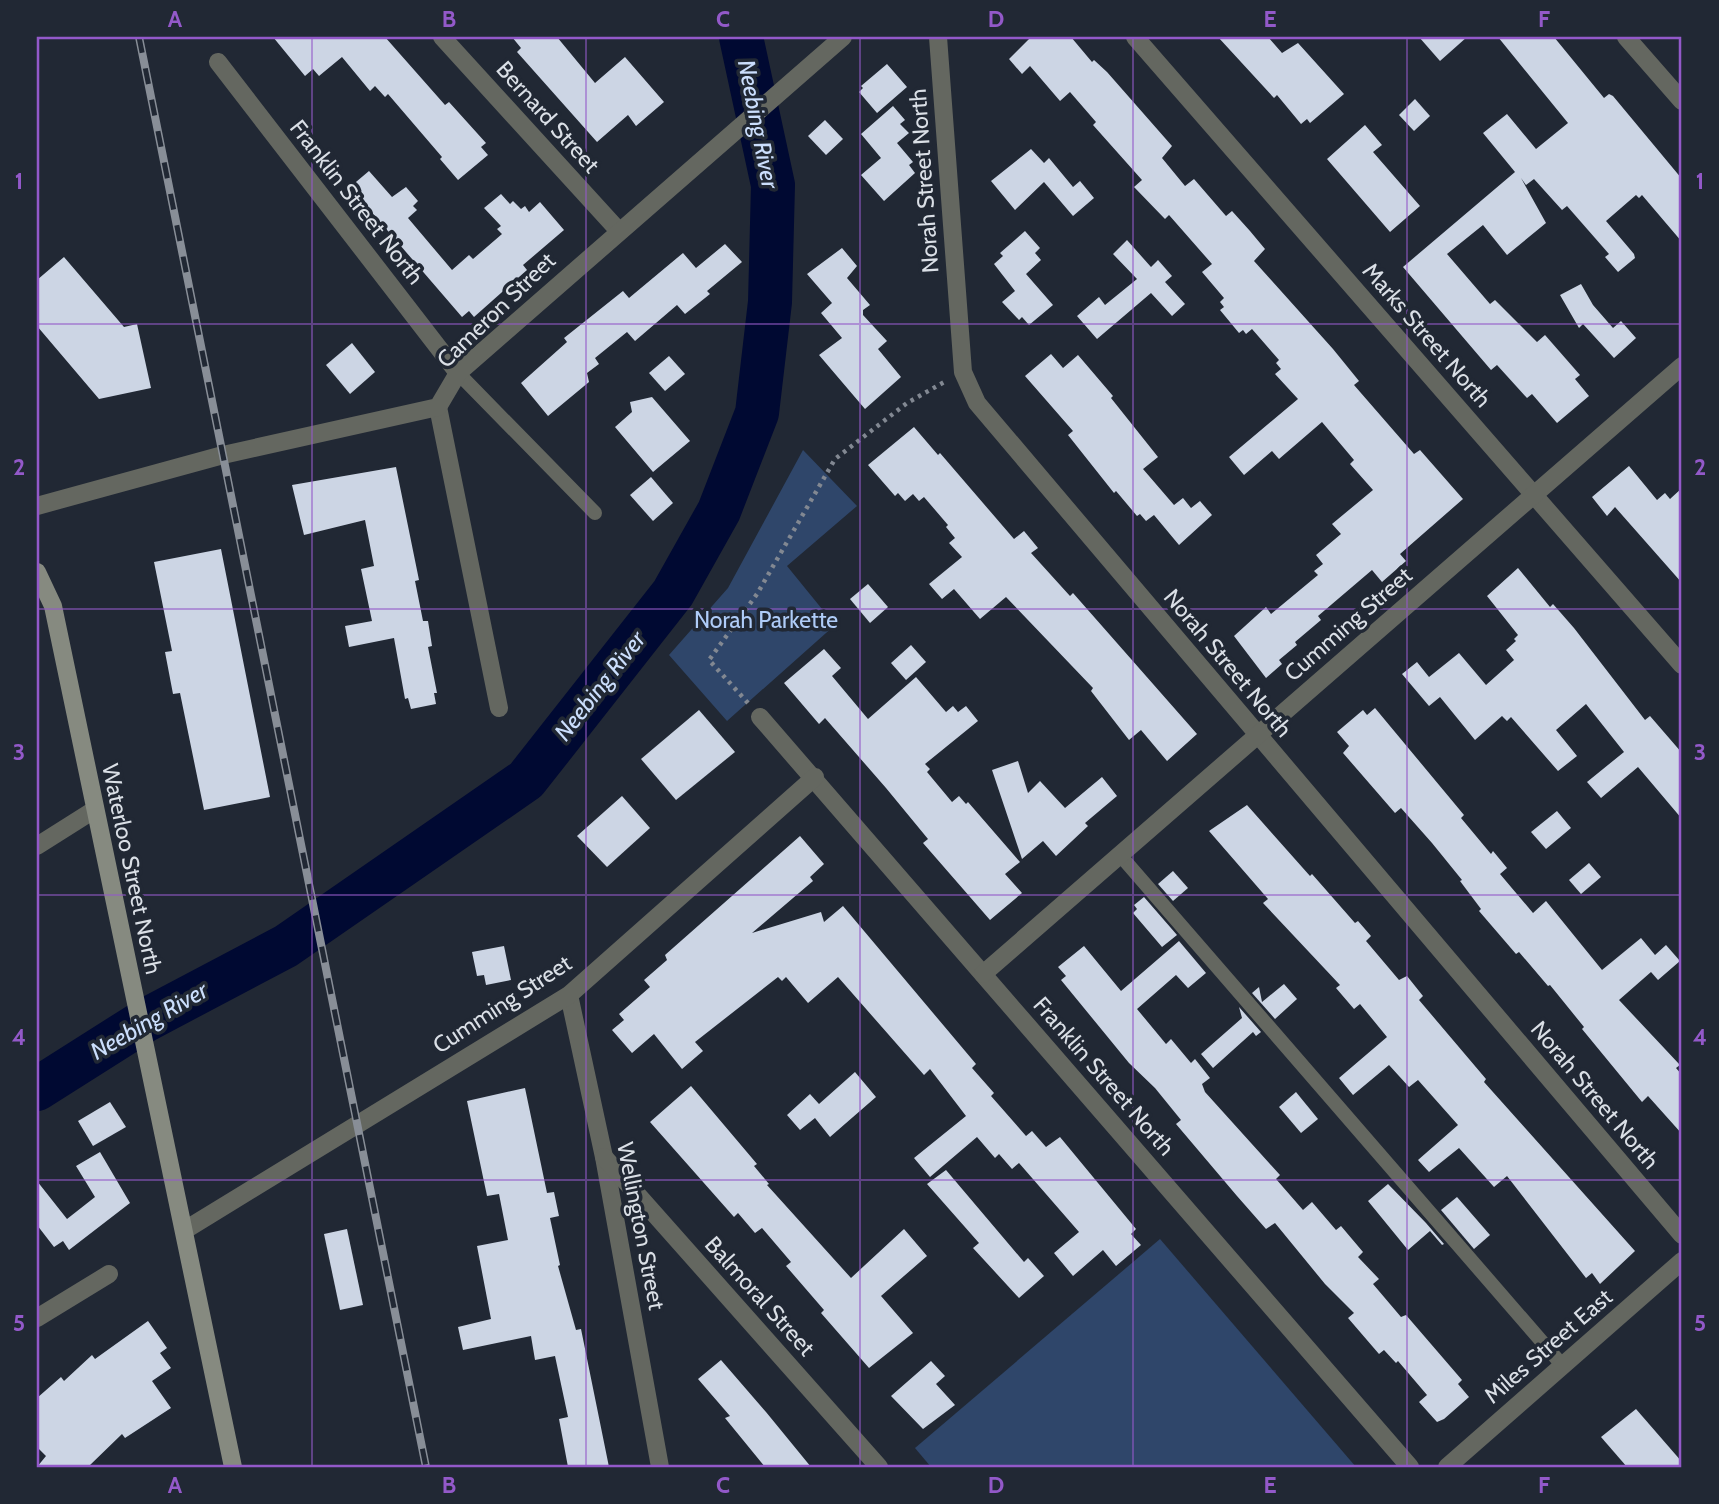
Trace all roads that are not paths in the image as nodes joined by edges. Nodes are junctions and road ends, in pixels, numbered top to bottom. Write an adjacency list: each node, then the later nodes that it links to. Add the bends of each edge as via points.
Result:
1 (442, 37): 8 (street, Bernard Street)
2 (843, 37): 8 (street, Cameron Street)
3 (938, 37): 19 (street, Norah Street North, via 963,372 977,403)
4 (1135, 37): 12 (street, Marks Street North)
5 (1626, 37): 7 (street)
6 (218, 62): 10 (street, Franklin Street North)
7 (1682, 101)
8 (618, 230): 10 (street, Cameron Street)
9 (1682, 366): 12 (street, Cumming Street)
10 (458, 373): 11 (street, Cameron Street); 14 (lane)
11 (438, 407): 13 (street, via 223,455); 17 (street)
12 (1534, 495): 16 (street, Marks Street North); 19 (street, Cumming Street)
13 (37, 506)
14 (595, 513)
15 (37, 572): 21 (main road, Waterloo Street North, via 53,606)
16 (1682, 665)
17 (499, 708)
18 (760, 717): 20 (street, Franklin Street North)
19 (1257, 736): 23 (street, Cumming Street); 28 (street, Norah Street North)
20 (815, 777): 24 (street, Franklin Street North); 25 (street, Cumming Street)
21 (94, 810): 22 (street); 27 (main road, Waterloo Street North)
22 (37, 846)
23 (1120, 855): 24 (street, Cumming Street); 32 (lane)
24 (983, 974): 36 (street, Franklin Street North)
25 (569, 995): 26 (street, Wellington Street); 27 (street, Cumming Street)
26 (604, 1157): 34 (street, Wellington Street); 35 (street, Balmoral Street)
27 (185, 1230): 33 (main road, Waterloo Street North)
28 (1682, 1235)
29 (1682, 1261): 32 (street, Miles Street East)
30 (109, 1274): 31 (street)
31 (37, 1318)
32 (1563, 1366): 37 (street, Miles Street East)
33 (233, 1467)
34 (660, 1467)
35 (879, 1467)
36 (1410, 1467)
37 (1447, 1467)

